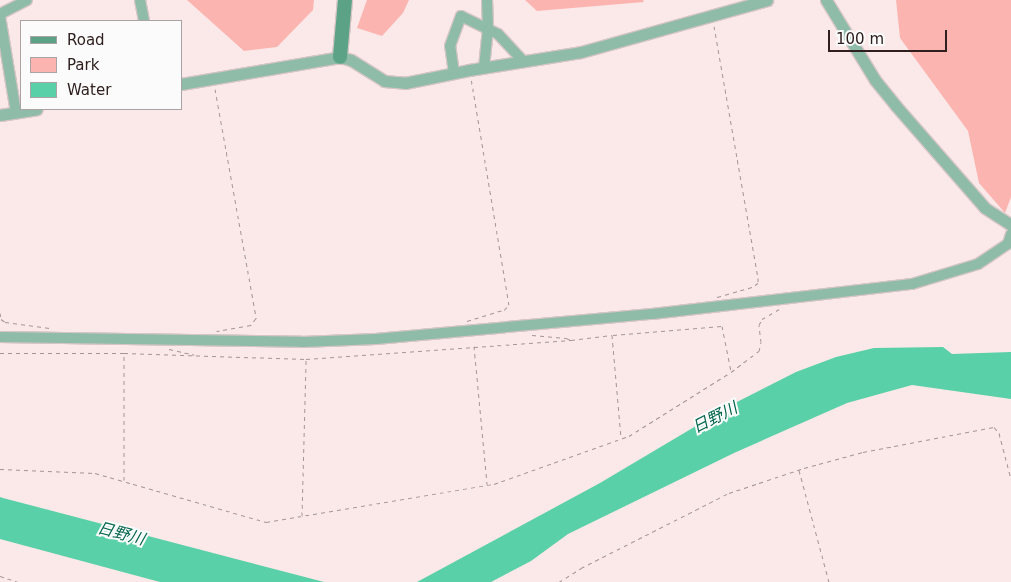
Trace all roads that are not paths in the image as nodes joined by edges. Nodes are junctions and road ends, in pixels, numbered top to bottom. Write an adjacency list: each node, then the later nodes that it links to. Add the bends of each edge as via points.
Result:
1 (27, 0): 7 (street)
2 (140, 0): 8 (street)
3 (345, 0): 10 (main road)
4 (487, 0): 9 (street)
5 (768, 0): 11 (street, via 581,52)
6 (826, 0): 18 (street, via 875,80 896,106 985,208)
7 (0, 15): 16 (street)
8 (144, 20)
9 (488, 28): 11 (street, via 498,34); 12 (street); 13 (street, via 460,16 450,46)
10 (340, 57): 13 (street, via 392,83); 14 (street)
11 (524, 62): 12 (street)
12 (484, 68): 13 (street)
13 (454, 73)
14 (182, 84)
15 (30, 110): 16 (street)
16 (16, 112): 17 (street)
17 (0, 115)
18 (1011, 225)
19 (1011, 234): 20 (street, via 1008,244 995,254 952,273 891,288 797,299 376,339 302,342)
20 (0, 338)

